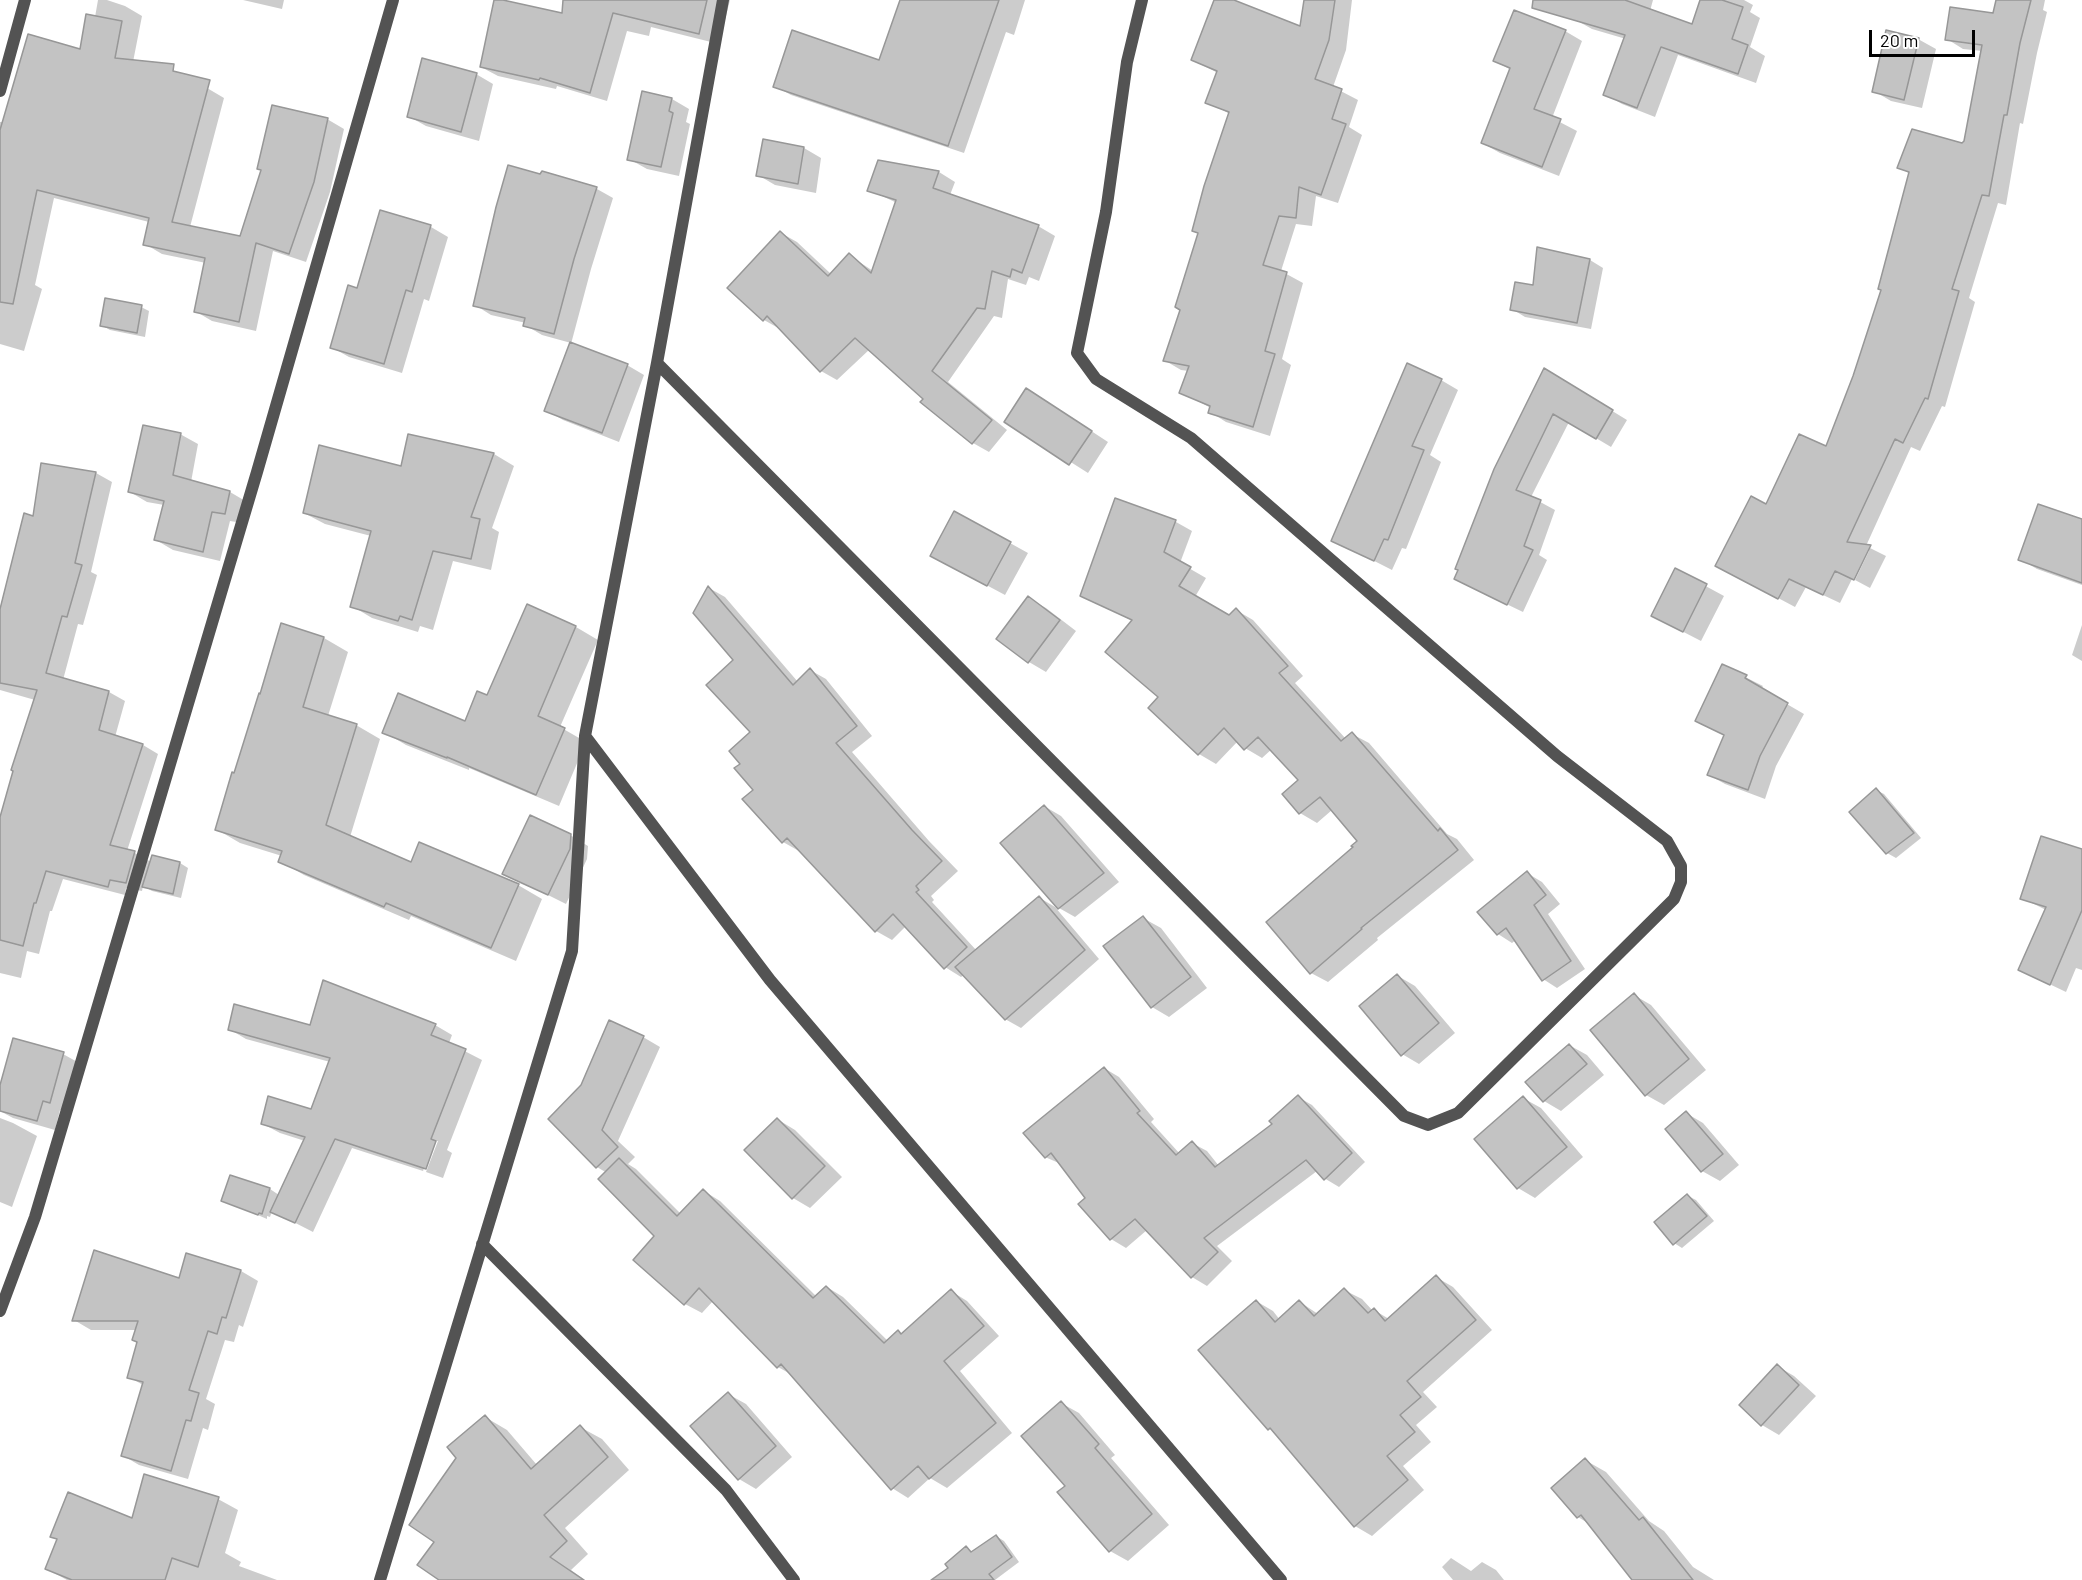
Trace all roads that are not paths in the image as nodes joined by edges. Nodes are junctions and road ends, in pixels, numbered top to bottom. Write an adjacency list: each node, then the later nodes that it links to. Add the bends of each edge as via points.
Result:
1 (25, 0): 5 (street)
2 (393, 0): 9 (street, via 36,1217)
3 (723, 0): 6 (street)
4 (1142, 0): 6 (street, via 1127,62 1106,212 1077,353 1096,379 1191,438 1557,756 1667,841 1682,866 1674,899 1458,1113 1428,1125 1404,1116)
5 (0, 91)
6 (657, 363): 7 (street)
7 (585, 736): 8 (street, via 572,951); 12 (street, via 770,980)
8 (482, 1244): 10 (street); 11 (street, via 726,1490)
9 (0, 1311)
10 (380, 1580)
11 (794, 1580)
12 (1281, 1580)

